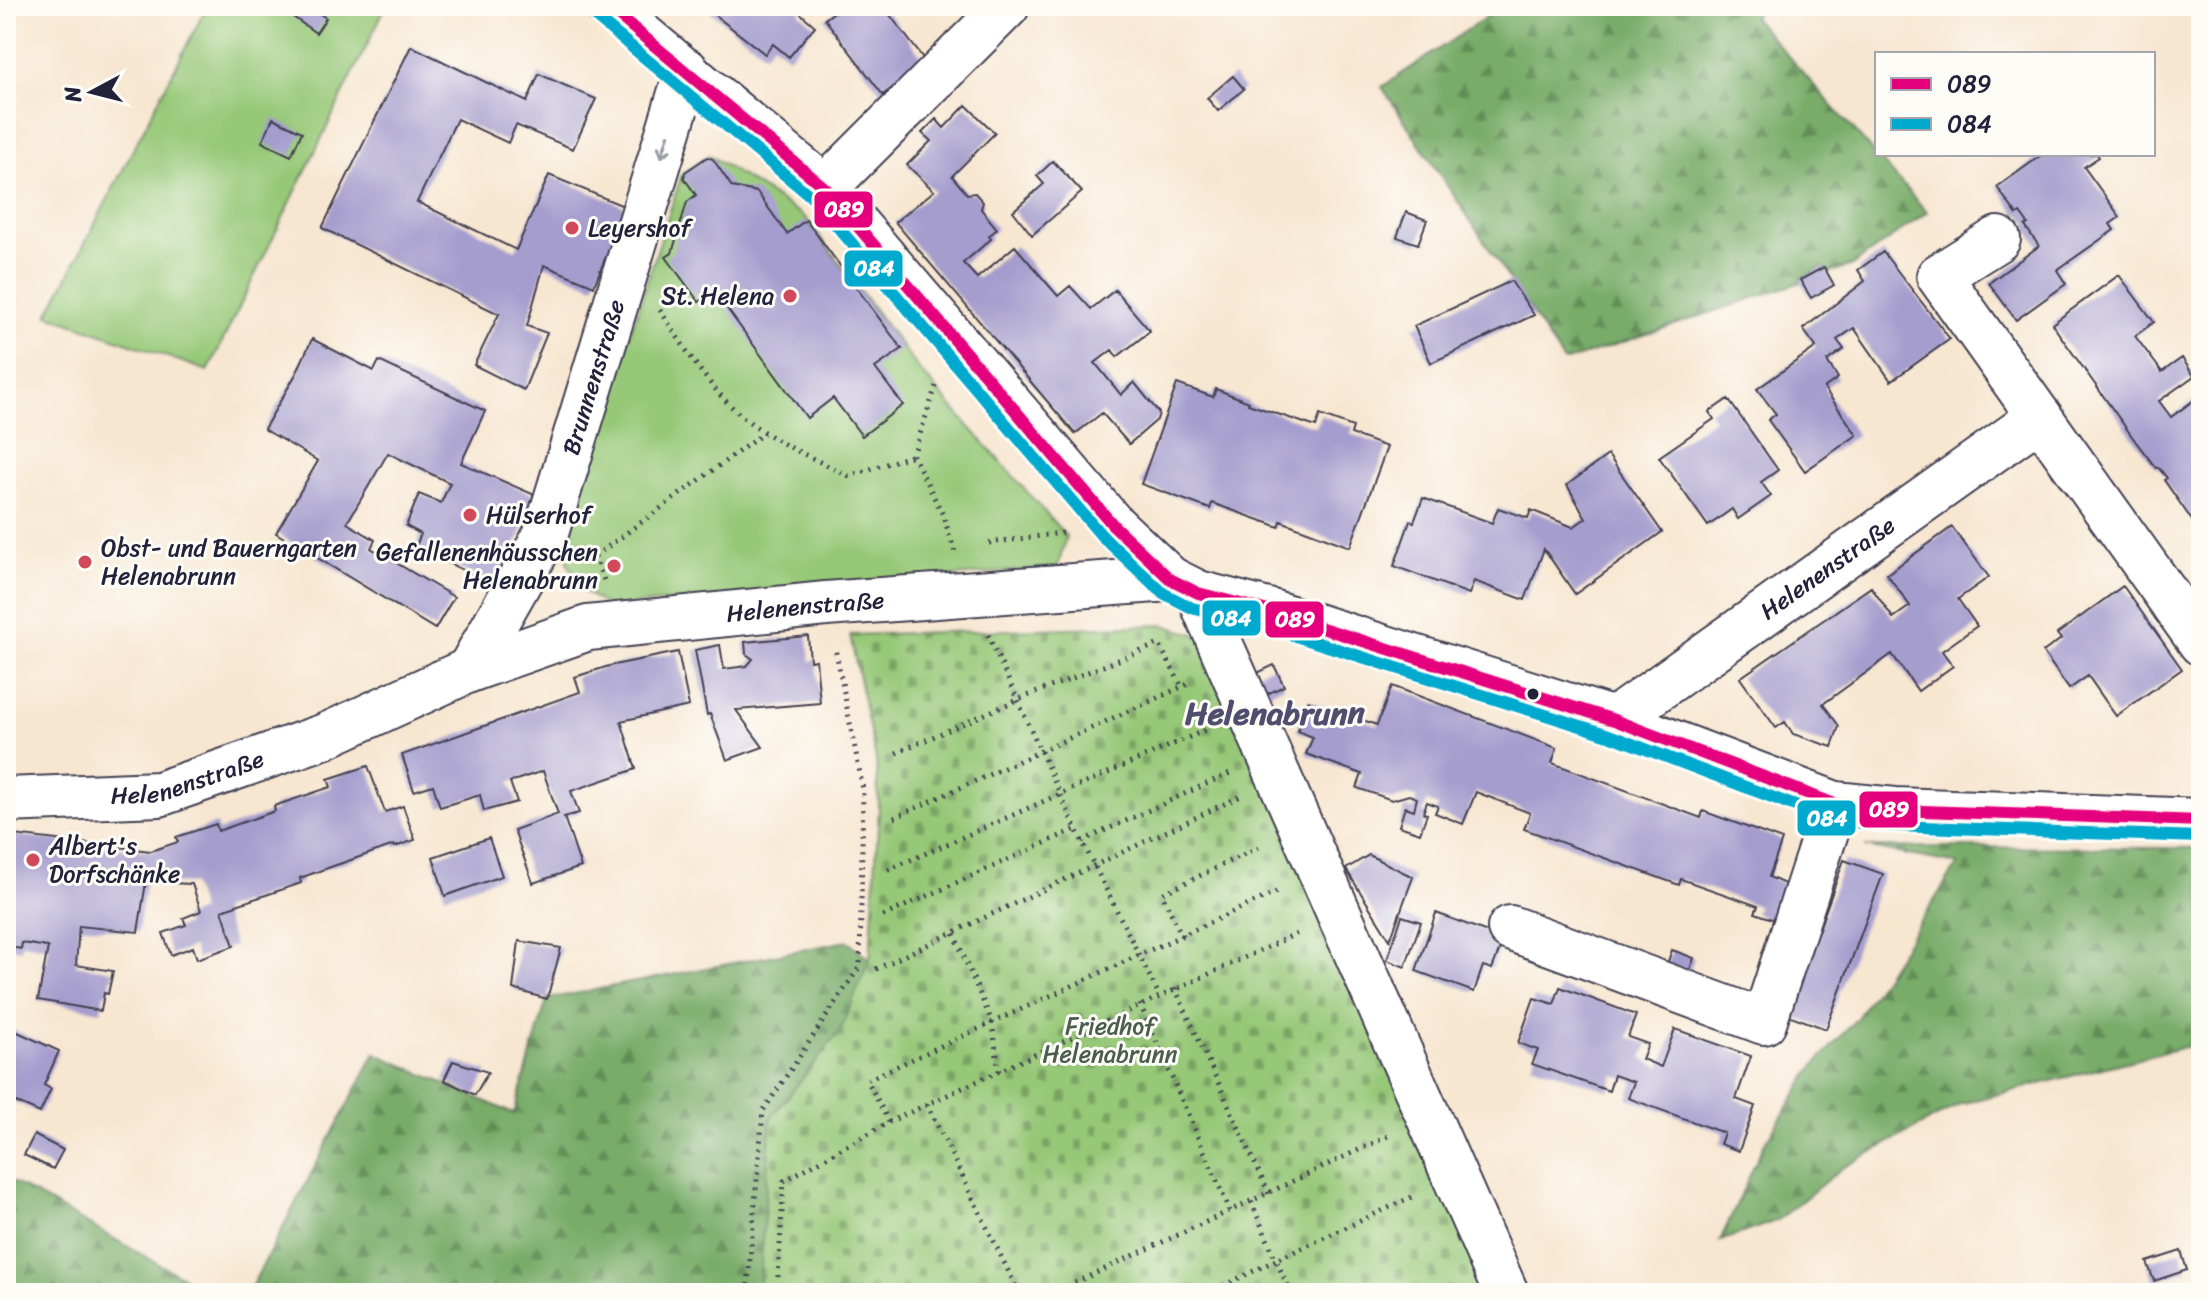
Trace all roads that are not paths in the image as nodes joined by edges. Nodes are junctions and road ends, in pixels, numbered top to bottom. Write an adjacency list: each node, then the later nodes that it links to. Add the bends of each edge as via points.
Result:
1 (607, 6): 3 (street)
2 (1007, 6): 4 (street)
3 (687, 71): 4 (street); 9 (street, Brunnenstraße, one-way to 9, via 545,536)
4 (825, 188): 7 (street, via 1113,525)
5 (1998, 239): 6 (street, via 1939,276)
6 (2040, 417): 8 (street); 10 (street, Helenenstraße)
7 (1184, 586): 9 (street, Helenenstraße, via 826,604 588,628); 10 (street, Helenenstraße); 15 (street)
8 (2201, 643)
9 (469, 670): 11 (street, Helenenstraße, via 325,736 159,794)
10 (1614, 720): 12 (street, Helenenstraße)
11 (6, 800)
12 (1835, 804): 13 (street, Helenenstraße); 14 (street, via 1764,1022)
13 (2201, 821)
14 (1510, 928)
15 (1506, 1293)

